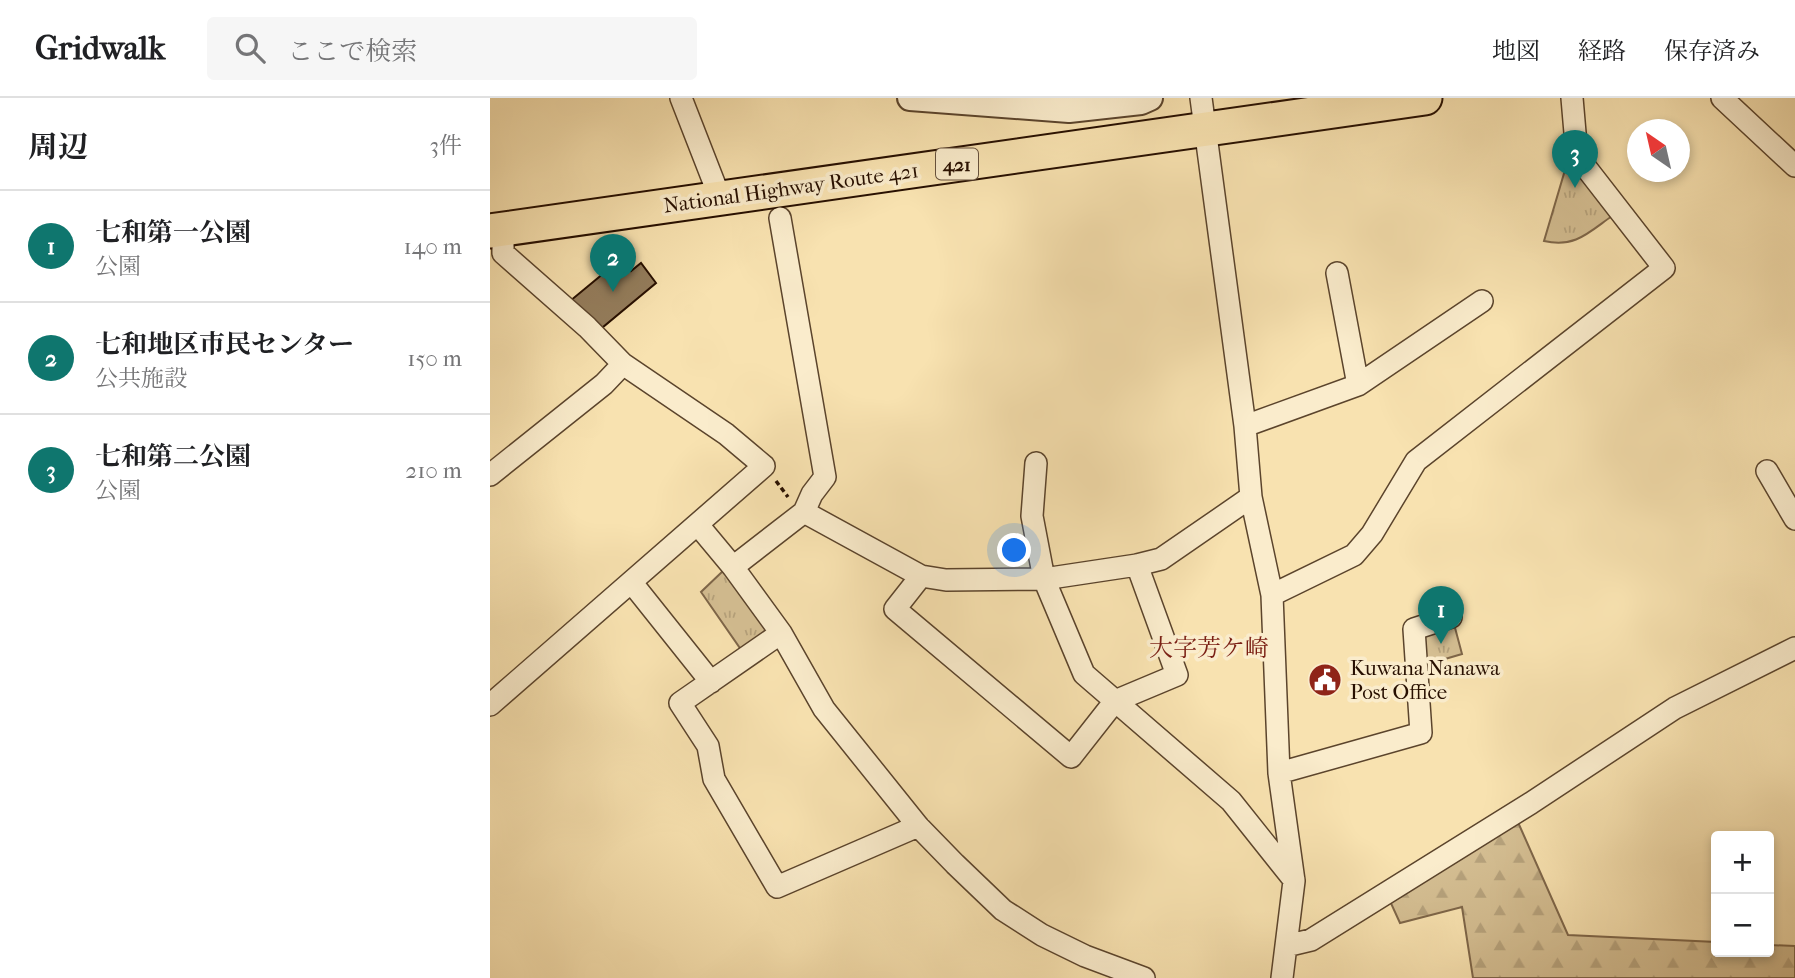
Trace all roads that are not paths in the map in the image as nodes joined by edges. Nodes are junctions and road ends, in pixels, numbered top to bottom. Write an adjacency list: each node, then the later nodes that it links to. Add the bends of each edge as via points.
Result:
1 (681, 98): 9 (street)
2 (910, 98): 3 (street, via 1069,110)
3 (1150, 98)
4 (1424, 98): 7 (highway, National Highway Route 421 / 421)
5 (1572, 98): 29 (street, via 1577,156 1664,268 1416,461 1373,534 1354,555)
6 (1722, 98): 8 (street)
7 (1203, 113): 9 (highway, National Highway Route 421 / 421); 16 (street)
8 (1795, 166)
9 (720, 198): 11 (highway, National Highway Route 421 / 421)
10 (780, 218): 21 (street, via 825,477)
11 (496, 230): 14 (street, via 503,253)
12 (1337, 273): 15 (street)
13 (1482, 301): 15 (street)
14 (623, 363): 19 (street, via 604,384); 23 (street, via 764,466)
15 (1358, 385): 16 (street)
16 (1245, 426): 20 (street)
17 (1036, 463): 27 (street, via 1032,516)
18 (1767, 471): 22 (street)
19 (490, 475)
20 (1251, 497): 24 (street, via 1161,559); 29 (street)
21 (803, 513): 25 (street); 26 (street)
22 (1795, 519)
23 (698, 525): 25 (street); 28 (street)
24 (1137, 565): 27 (street); 34 (street, via 1177,675)
25 (733, 568): 31 (street)
26 (921, 576): 27 (street); 34 (street, via 895,609 1071,757)
27 (1044, 579): 34 (street, via 1084,674)
28 (632, 583): 33 (street); 35 (street)
29 (1272, 595): 36 (street)
30 (1451, 617): 36 (street, via 1413,629 1421,733)
31 (781, 633): 33 (street); 37 (street, via 824,709)
32 (1795, 648): 39 (street, via 1675,708 1311,940)
33 (710, 682): 37 (street, via 680,703 708,746 714,779 777,887)
34 (1115, 701): 38 (street, via 1231,801)
35 (490, 705)
36 (1279, 772): 38 (street)
37 (918, 826): 40 (street, via 1003,910 1042,935)
38 (1294, 881): 39 (street)
39 (1286, 946): 42 (street)
40 (1135, 975): 41 (street)
41 (1101, 978)
42 (1282, 978)

